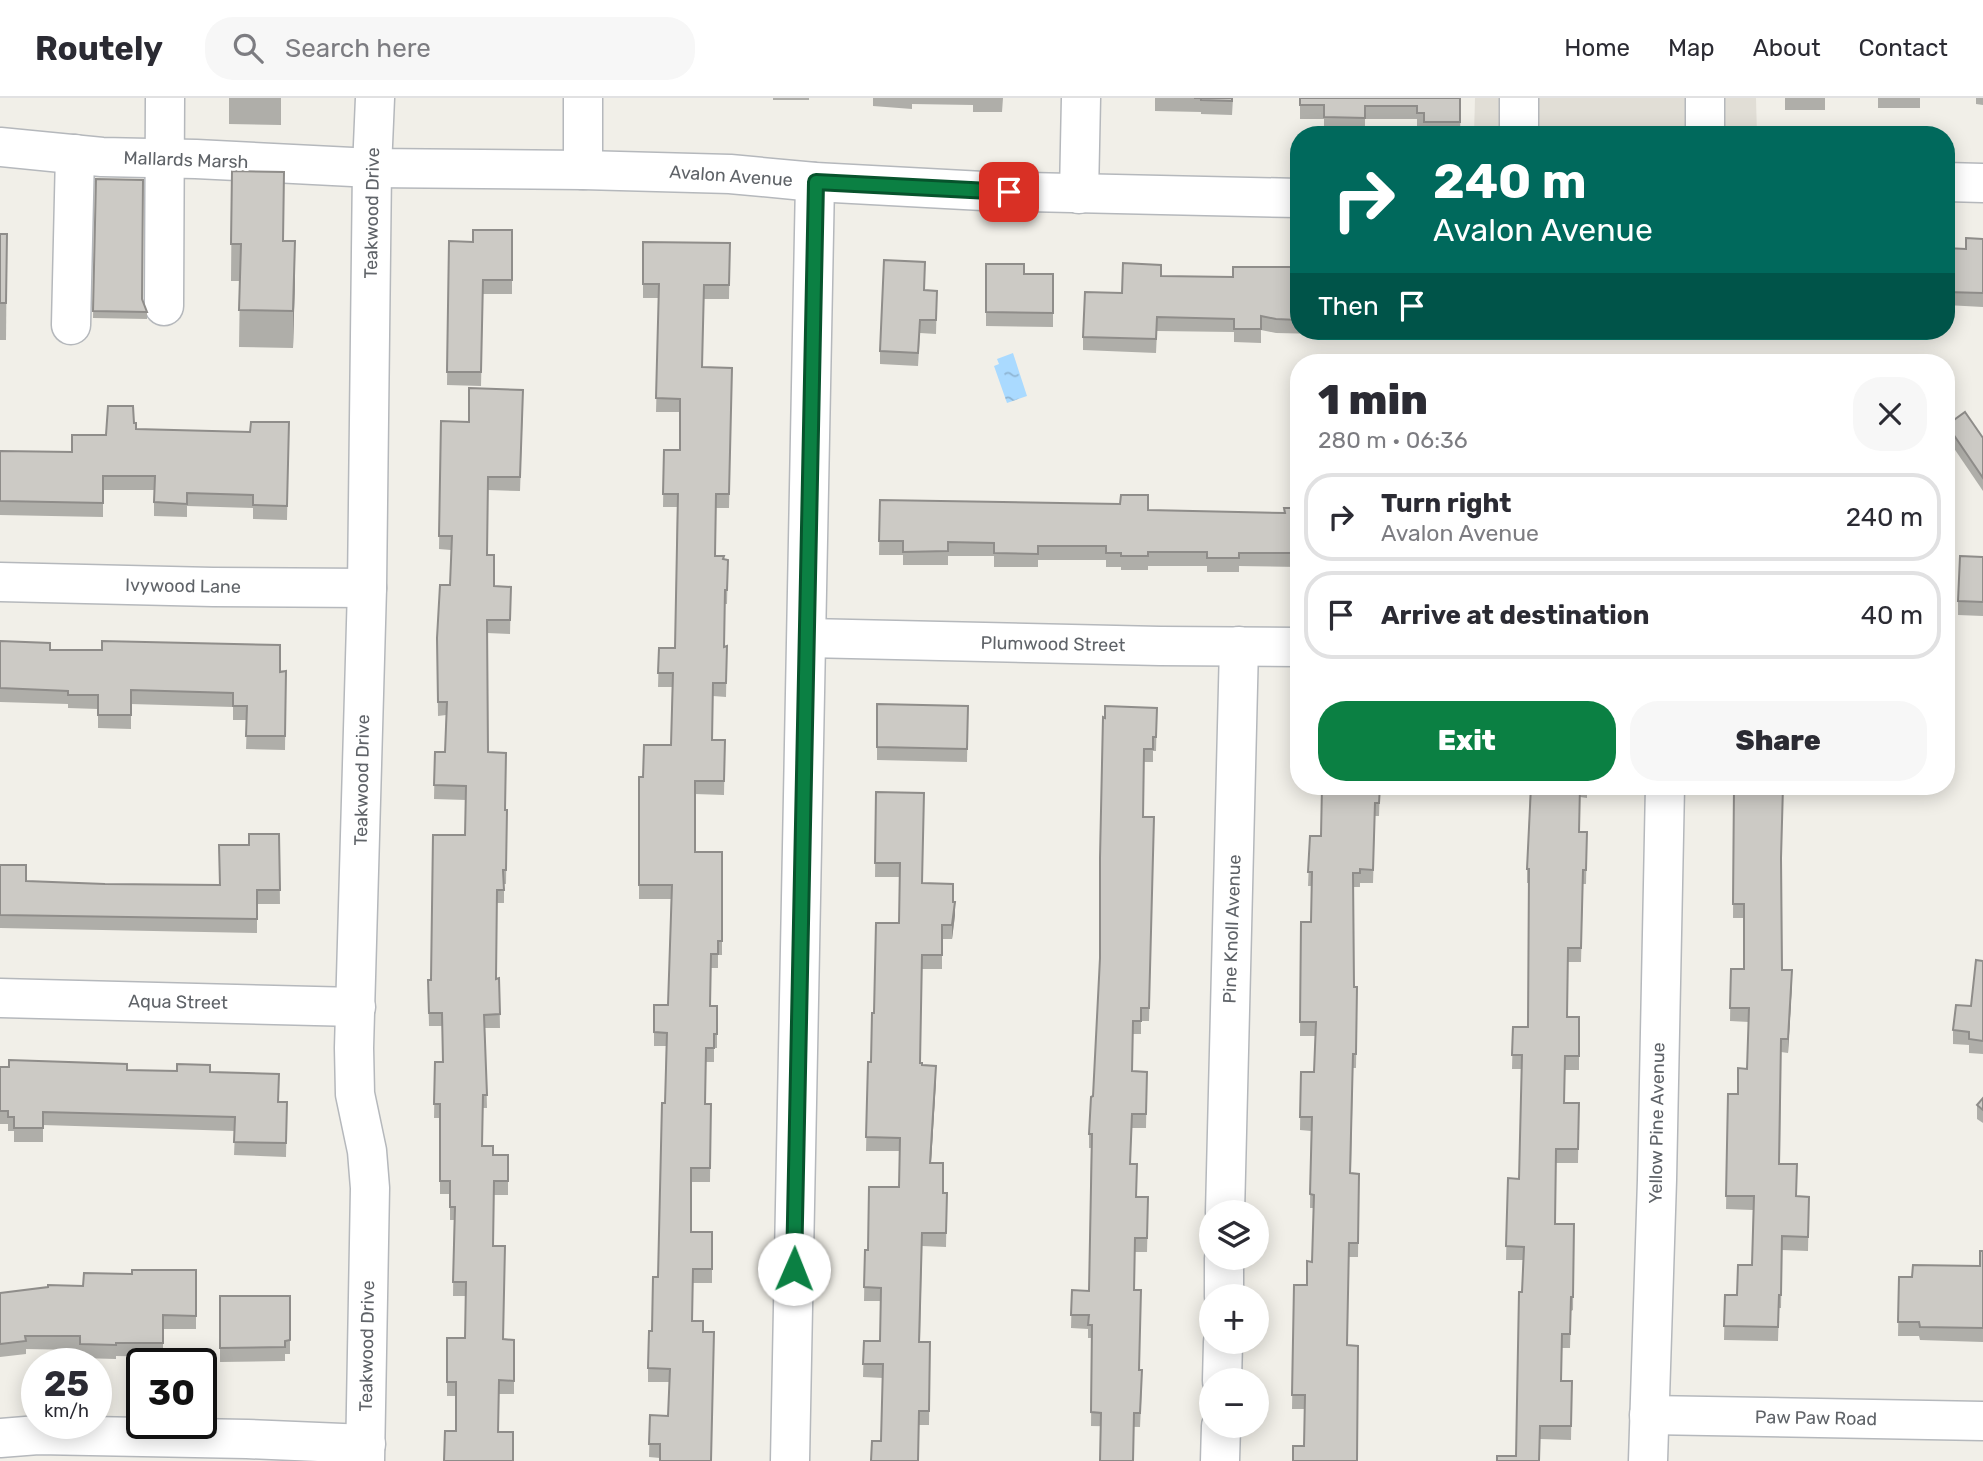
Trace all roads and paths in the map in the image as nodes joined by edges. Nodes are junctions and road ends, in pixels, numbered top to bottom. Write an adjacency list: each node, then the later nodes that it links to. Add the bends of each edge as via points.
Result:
1 (165, 98): 11 (street)
2 (375, 98): 12 (street, Teakwood Drive)
3 (583, 98): 13 (street)
4 (1082, 98): 17 (street)
5 (1519, 98): 7 (street)
6 (1705, 98): 8 (street)
7 (1519, 126)
8 (1705, 126)
9 (0, 147): 10 (street, Mallards Marsh)
10 (75, 154): 11 (street, Mallards Marsh); 20 (street)
11 (163, 158): 12 (street, Mallards Marsh); 19 (street)
12 (372, 168): 13 (street, Avalon Avenue); 22 (street, Teakwood Drive)
13 (583, 170): 14 (street, Avalon Avenue, via 730,174)
14 (816, 182): 17 (street, Avalon Avenue); 23 (street)
15 (1955, 182): 16 (street)
16 (1983, 183)
17 (1079, 194): 18 (street, Avalon Avenue)
18 (1290, 198)
19 (164, 306)
20 (71, 325)
21 (0, 582): 22 (street, Ivywood Lane)
22 (367, 588): 28 (street, Teakwood Drive)
23 (807, 638): 24 (street, Plumwood Street); 35 (street)
24 (1239, 646): 25 (street, Plumwood Street); 29 (street, Pine Knoll Avenue)
25 (1290, 647)
26 (1665, 795): 30 (street, Yellow Pine Avenue)
27 (0, 998): 28 (street, Aqua Street)
28 (356, 1007): 34 (street, Teakwood Drive, via 355,1094 368,1151 370,1188)
29 (1225, 1200)
30 (1649, 1415): 31 (street, Paw Paw Road); 37 (street, Yellow Pine Avenue)
31 (1983, 1421)
32 (0, 1438): 34 (street, via 247,1439)
33 (1221, 1438): 36 (street)
34 (365, 1453)
35 (790, 1461)
36 (1220, 1461)
37 (1648, 1461)

